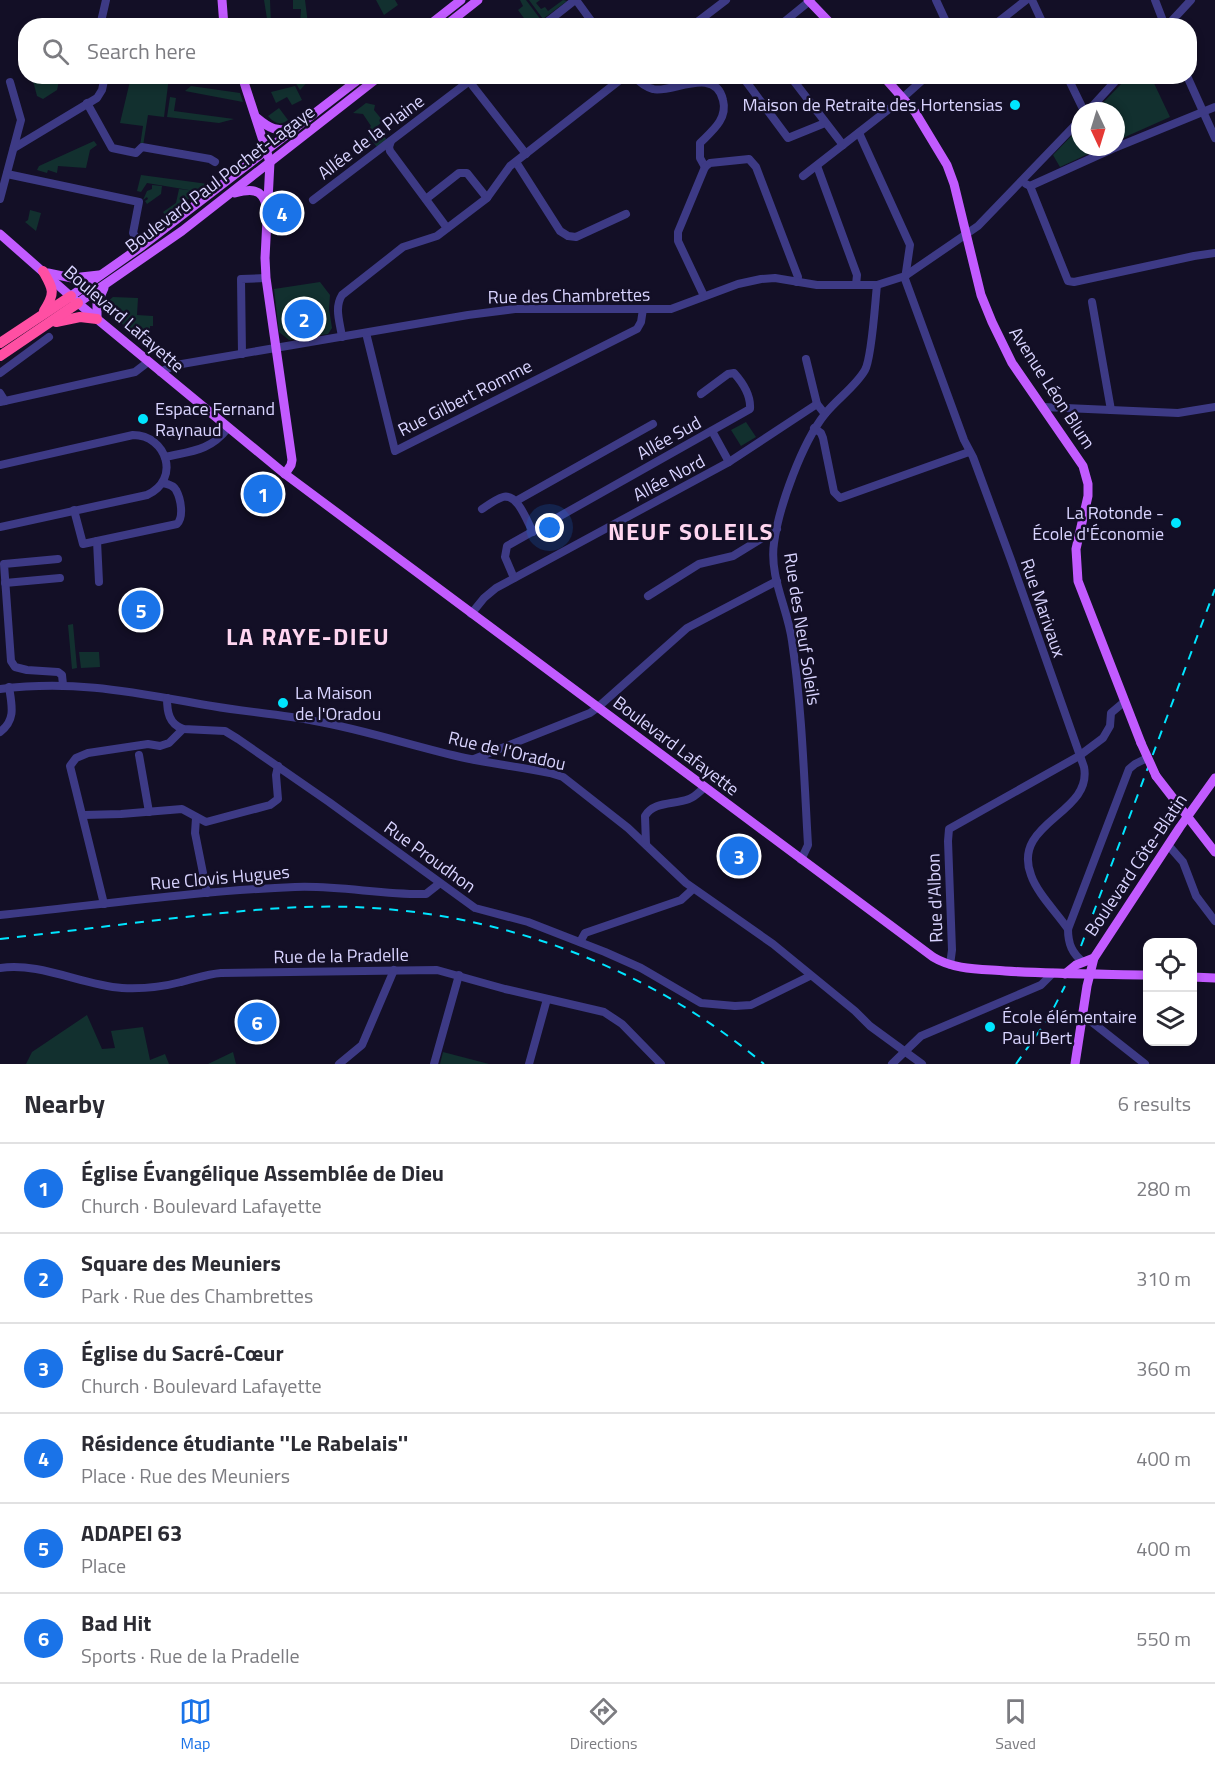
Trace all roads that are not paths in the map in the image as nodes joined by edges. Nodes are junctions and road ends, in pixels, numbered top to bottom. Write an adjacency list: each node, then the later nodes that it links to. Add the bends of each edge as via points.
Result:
1 (106, 0): 13 (street)
2 (222, 0): 14 (main road)
3 (461, 0): 15 (main road)
4 (478, 0): 16 (main road)
5 (575, 0): 17 (street); 18 (street)
6 (726, 0): 19 (street)
7 (809, 0): 20 (street); 21 (main road)
8 (936, 0): 22 (street)
9 (1026, 0): 23 (street)
10 (1032, 0): 24 (street)
11 (1155, 0): 25 (street)
12 (1191, 0): 26 (street)
13 (102, 18)
14 (223, 18)
15 (438, 18)
16 (455, 18)
17 (552, 18)
18 (589, 18)
19 (702, 18)
20 (788, 18)
21 (825, 18)
22 (944, 18)
23 (1003, 18)
24 (1040, 18)
25 (1163, 18)
26 (1174, 18)
27 (10, 82): 59 (street, via 21,120)
28 (102, 84): 48 (street, via 99,95)
29 (245, 84): 51 (main road)
30 (353, 84): 53 (main road, Boulevard Paul Pochet-Lagaye)
31 (371, 84): 63 (main road, Boulevard Paul Pochet-Lagaye)
32 (462, 84): 57 (street, Allée de la Plaine)
33 (474, 84): 61 (street)
34 (615, 84): 61 (street)
35 (640, 84): 36 (street, via 656,90)
36 (685, 84)
37 (708, 84): 66 (street, via 716,87 723,98 724,110 722,120 700,143)
38 (748, 84): 52 (street, via 788,138)
39 (796, 84): 52 (street)
40 (891, 84): 45 (main road, Avenue Léon Blum)
41 (918, 84): 45 (street)
42 (1071, 84): 46 (street)
43 (1113, 84): 47 (street)
44 (1191, 84): 50 (street)
45 (903, 97): 55 (street); 79 (main road, Avenue Léon Blum, via 921,120 950,172)
46 (1079, 102)
47 (1096, 102)
48 (87, 103): 59 (street); 62 (street, via 112,148 136,153 142,147)
49 (1215, 107): 50 (street)
50 (1203, 111): 56 (street); 70 (street)
51 (256, 116): 53 (main road, via 277,131); 60 (main road)
52 (825, 123): 58 (street)
53 (297, 127): 60 (main road, Boulevard Paul Pochet-Lagaye)
54 (1071, 129): 69 (street, Rue des Chambrettes)
55 (859, 133): 58 (street); 85 (street, via 910,245)
56 (1215, 138)
57 (391, 141): 74 (street, via 390,151); 75 (street, Allée de la Plaine)
58 (843, 146): 65 (street)
59 (14, 148): 67 (street)
60 (267, 150): 63 (main road); 81 (main road, Boulevard Paul Pochet-Lagaye)
61 (526, 154): 64 (street)
62 (215, 162)
63 (270, 162): 71 (main road, Boulevard Paul Pochet-Lagaye); 76 (main road)
64 (516, 162): 72 (street); 77 (street, via 560,231 568,236 576,237)
65 (817, 166): 68 (street); 89 (street, via 857,275)
66 (705, 167): 87 (street, via 710,163 749,159 756,167); 91 (street, via 678,232 678,241)
67 (7, 174): 73 (street); 81 (street, via 139,202 133,233)
68 (803, 176)
69 (1021, 181): 70 (street); 79 (street, Rue des Chambrettes)
70 (1030, 186): 82 (street, via 1068,281)
71 (230, 194): 76 (main road, via 256,190 265,199); 88 (main road, Boulevard Paul Pochet-Lagaye)
72 (487, 198): 74 (street, via 467,173 459,173); 78 (street)
73 (0, 199)
74 (426, 199): 78 (street)
75 (313, 200)
76 (268, 210): 86 (main road)
77 (626, 214)
78 (447, 228): 99 (street, via 437,236 404,247 342,295 337,309)
79 (966, 234): 85 (street, Rue des Chambrettes); 113 (main road, Avenue Léon Blum, via 992,322 1012,363)
80 (2, 240): 83 (main road, Boulevard Lafayette)
81 (142, 246): 84 (main road, Boulevard Paul Pochet-Lagaye)
82 (1215, 253)
83 (42, 271): 84 (main road, via 72,278); 92 (main road, Boulevard Lafayette); 96 (highway, via 53,293)
84 (102, 274): 92 (main road, Boulevard Paul Pochet-Lagaye)
85 (905, 276): 90 (street, Rue des Chambrettes); 120 (street, Rue Marivaux)
86 (266, 278): 101 (main road); 102 (street, via 241,279)
87 (797, 282): 89 (street, Rue des Chambrettes); 91 (street, Rue des Chambrettes, via 761,279)
88 (106, 285): 92 (main road, Boulevard Paul Pochet-Lagaye); 95 (main road, via 98,302)
89 (856, 285): 90 (street, Rue des Chambrettes)
90 (877, 285): 115 (street, Rue des Neuf Soleils, via 866,369)
91 (704, 296): 94 (street, Rue des Chambrettes, via 671,309)
92 (74, 299): 95 (main road, Boulevard Lafayette); 96 (highway)
93 (1092, 302): 114 (street)
94 (643, 309): 97 (street, Rue des Chambrettes, via 515,309); 97 (street, Rue Gilbert Romme, via 637,329 394,451)
95 (97, 319): 96 (highway); 105 (main road, Boulevard Lafayette)
96 (43, 320): 100 (highway); 103 (highway)
97 (366, 333): 99 (street, Rue des Chambrettes)
98 (49, 337): 107 (street)
99 (342, 337): 101 (street, Rue des Chambrettes)
100 (0, 343)
101 (276, 349): 102 (street, Rue des Chambrettes); 124 (main road, via 292,460)
102 (242, 354): 106 (street, Rue des Chambrettes, via 176,365)
103 (0, 356)
104 (806, 359): 111 (street)
105 (148, 362): 106 (main road, Boulevard Lafayette); 110 (street, via 135,372)
106 (160, 372): 117 (main road, Boulevard Lafayette)
107 (0, 373)
108 (0, 393): 110 (street)
109 (701, 393): 119 (street, Allée Sud, via 734,373 751,403 750,410)
110 (2, 402)
111 (817, 404): 115 (street); 122 (street, Allée Nord)
112 (1215, 407): 114 (street, via 1178,413)
113 (1043, 408): 114 (street); 145 (main road, Avenue Léon Blum, via 1086,474 1088,496 1076,549 1076,572)
114 (1111, 410)
115 (825, 414): 118 (street, Rue des Neuf Soleils)
116 (653, 424): 126 (street, Allée Sud)
117 (228, 428): 121 (street, via 207,447); 124 (main road, Boulevard Lafayette)
118 (814, 429): 120 (street, via 823,438 834,492 843,498); 130 (street, Rue des Neuf Soleils)
119 (712, 431): 122 (street, Allée Nord); 131 (street, Allée Sud)
120 (969, 452): 151 (street, Rue Marivaux)
121 (165, 457): 123 (street, via 151,439 133,435); 125 (street)
122 (729, 462): 135 (street, Allée Nord)
123 (0, 465)
124 (285, 474): 140 (main road, Boulevard Lafayette)
125 (163, 483): 128 (street, via 147,495); 132 (street, via 176,490 180,522)
126 (516, 501): 127 (street, Allée Sud, via 503,497); 131 (street)
127 (482, 509)
128 (74, 510): 129 (street); 132 (street, via 83,544)
129 (0, 526)
130 (777, 529): 136 (street, Rue des Neuf Soleils, via 773,554); 139 (street, via 733,556 699,564)
131 (533, 532): 135 (street, Allée Sud, via 507,546 505,557)
132 (97, 541): 137 (street)
133 (58, 559): 138 (street, via 4,564)
134 (60, 578): 138 (street)
135 (514, 578): 140 (street, Allée Nord, via 490,592)
136 (777, 581): 146 (street, via 687,628); 165 (street, Rue des Neuf Soleils, via 792,637 802,726 808,845)
137 (99, 582)
138 (5, 583): 141 (street, via 11,661 15,667 27,670 58,672)
139 (648, 596)
140 (471, 614): 146 (main road, Boulevard Lafayette)
141 (63, 686): 142 (street, Rue de l'Oradou); 144 (street, Rue de l'Oradou, via 104,687)
142 (9, 687): 143 (street, Rue de l'Oradou); 148 (street, via 13,716)
143 (0, 688)
144 (167, 698): 147 (street, via 172,723); 153 (street, Rue de l'Oradou, via 313,720)
145 (1124, 702): 151 (street, via 1110,712 1110,726 1103,738); 152 (main road, Avenue Léon Blum, bridge)
146 (597, 708): 149 (street); 157 (main road, Boulevard Lafayette)
147 (183, 729): 155 (street, Rue Proudhon, via 225,731); 159 (street, via 160,746 148,744 76,758 70,766)
148 (0, 732)
149 (501, 749): 153 (street); 154 (street)
150 (139, 755): 158 (street)
151 (1079, 756): 172 (street, Rue Marivaux, via 1086,776 1081,791 1034,836 1028,857 1032,878); 176 (street, Rue d'Albon, via 949,829)
152 (1147, 758): 160 (main road, Avenue Léon Blum, bridge); 172 (street, via 1129,769)
153 (474, 759): 154 (street, Rue de l'Oradou)
154 (495, 764): 162 (street, Rue de l'Oradou, via 563,777)
155 (278, 766): 161 (street, via 278,799 270,805 206,822); 166 (street, Rue Proudhon)
156 (1215, 778): 160 (main road, Boulevard Côte-Blatin)
157 (704, 788): 162 (street, via 688,799 647,812); 165 (main road, Boulevard Lafayette)
158 (149, 812): 159 (street); 161 (street, via 182,809)
159 (84, 814): 169 (street)
160 (1188, 817): 163 (main road, Boulevard Côte-Blatin); 164 (main road, Avenue Léon Blum)
161 (196, 818): 168 (street, via 195,832)
162 (646, 844): 167 (street, Rue de l'Oradou)
163 (1169, 846): 171 (street, via 1183,862 1196,896); 174 (main road, Boulevard Côte-Blatin)
164 (1215, 852)
165 (801, 860): 176 (main road, Boulevard Lafayette, via 933,957)
166 (440, 883): 168 (street, Rue Clovis Hugues, via 426,894 347,887); 173 (street, Rue Proudhon, via 476,908)
167 (693, 889): 173 (street, via 681,900 585,933); 183 (street, Rue de l'Oradou, via 773,944)
168 (207, 893): 169 (street, Rue Clovis Hugues)
169 (104, 904): 170 (street, Rue Clovis Hugues)
170 (0, 915)
171 (1215, 921)
172 (1068, 929): 175 (street, Rue Marivaux, via 1070,946)
173 (580, 942): 183 (street, Rue Proudhon, via 641,968 707,1004 751,1005)
174 (1094, 958): 175 (main road); 181 (main road, Boulevard Côte-Blatin)
175 (1083, 962): 180 (main road)
176 (950, 965): 179 (main road, Boulevard Lafayette)
177 (0, 968): 178 (street, Rue de la Pradelle, via 25,967 123,988 151,988 211,973)
178 (394, 970): 182 (street, Rue de la Pradelle, via 437,970); 190 (street, via 362,1045)
179 (1053, 973): 180 (main road, Boulevard Lafayette); 189 (street, via 1041,985 921,1036)
180 (1065, 974): 181 (main road, Boulevard Lafayette)
181 (1090, 974): 184 (main road, Boulevard Lafayette); 188 (main road, Boulevard Côte-Blatin)
182 (459, 975): 187 (street, Rue de la Pradelle); 191 (street)
183 (810, 975): 189 (street, Rue de l'Oradou)
184 (1143, 975)
185 (1197, 977): 186 (main road)
186 (1215, 978)
187 (547, 999): 192 (street); 193 (street, Rue de la Pradelle, via 593,1008 615,1018)
188 (1083, 1015): 196 (main road, Boulevard Côte-Blatin); 197 (street)
189 (904, 1052): 194 (street); 195 (street, Rue de l'Oradou)
190 (339, 1064)
191 (434, 1064)
192 (529, 1064)
193 (661, 1064)
194 (891, 1064)
195 (922, 1064)
196 (1075, 1064)
197 (1145, 1064)

